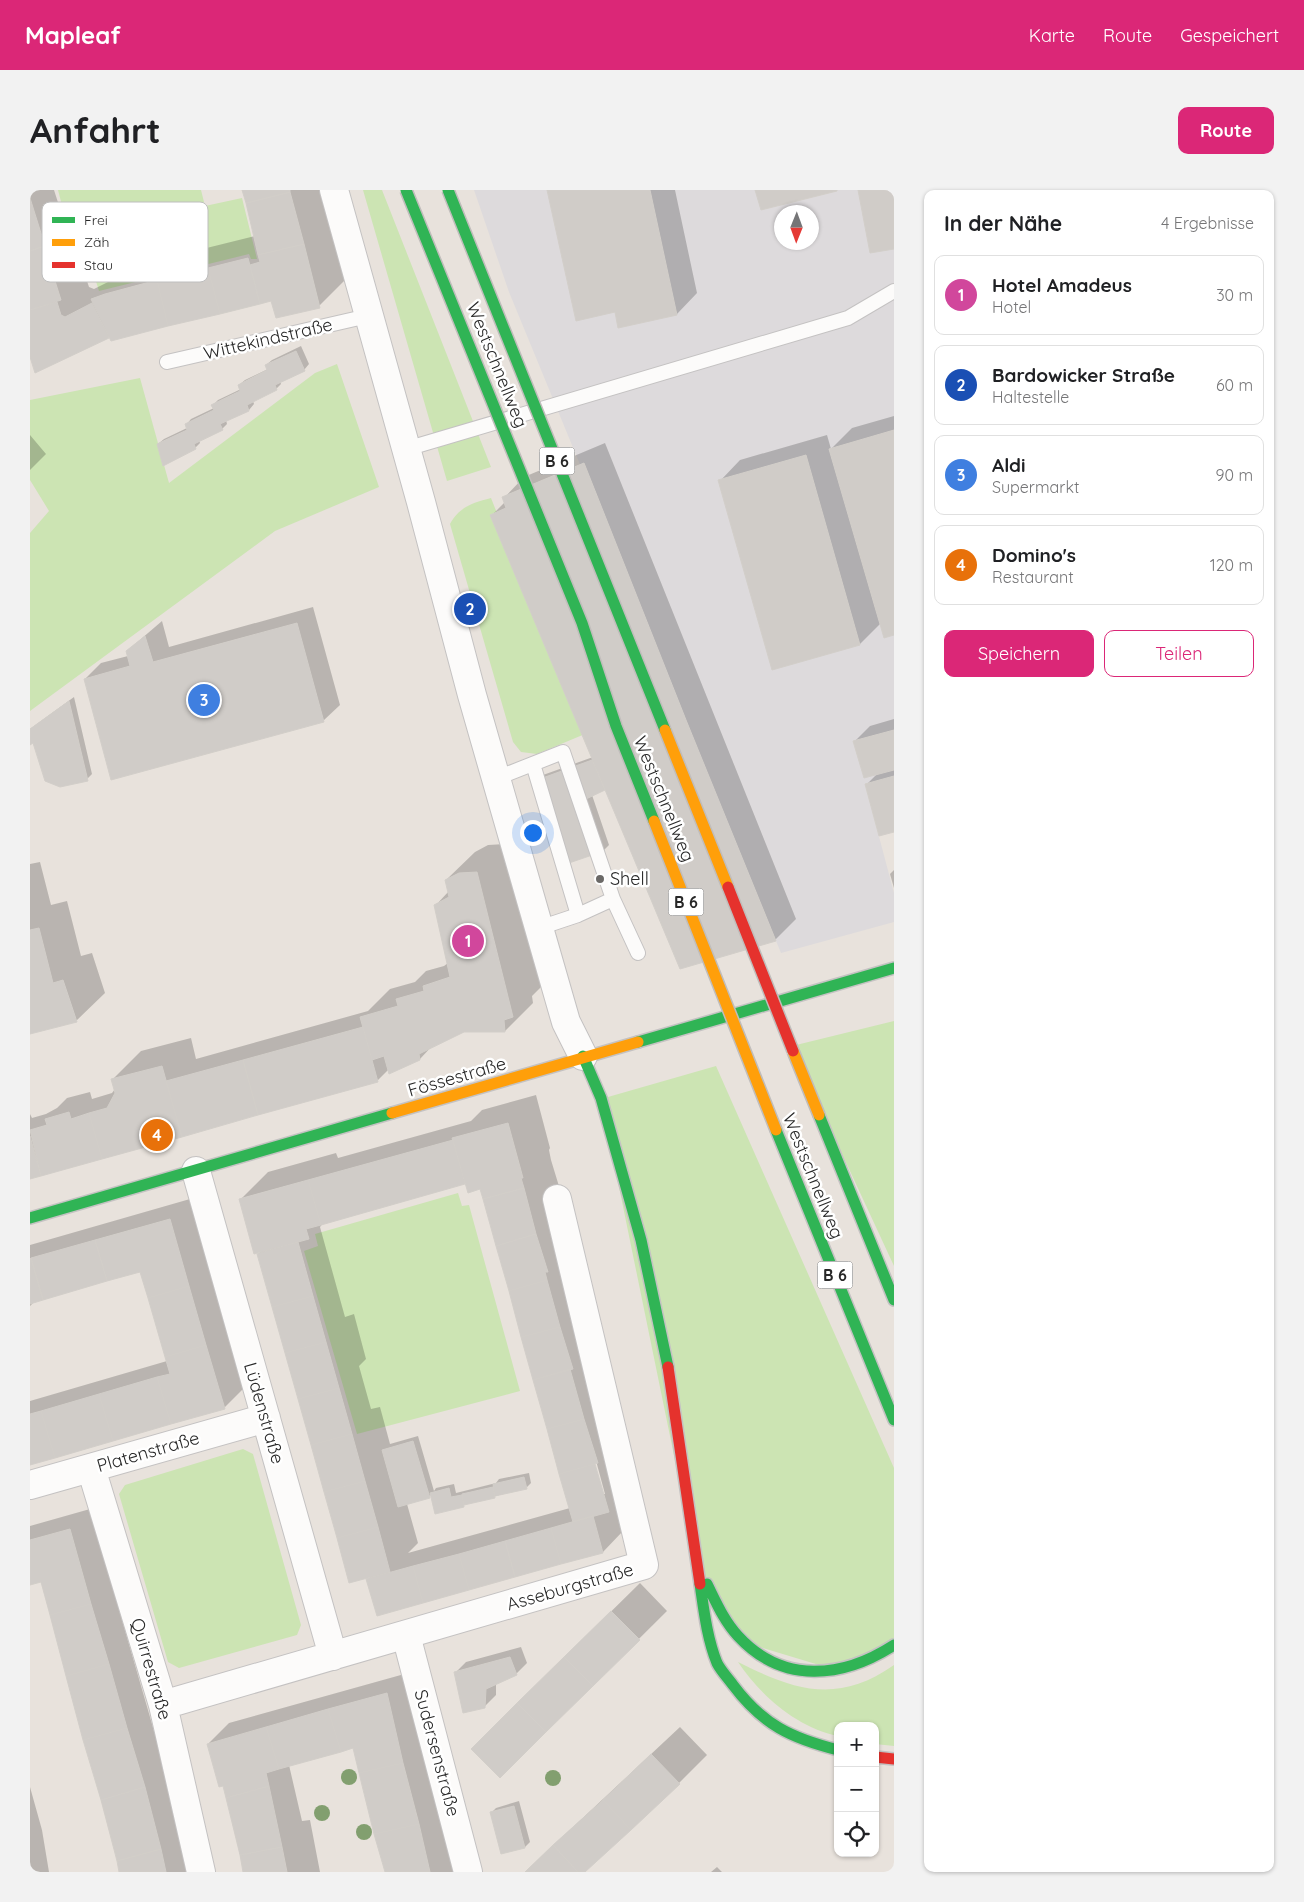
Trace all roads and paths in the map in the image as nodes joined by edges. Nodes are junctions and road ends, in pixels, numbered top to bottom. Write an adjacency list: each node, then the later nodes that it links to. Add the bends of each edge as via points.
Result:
1 (334, 190): 5 (street)
2 (406, 190): 21 (main road, Westschnellweg / B 6, bridge, via 582,623 616,726)
3 (448, 190): 19 (main road, Westschnellweg / B 6, bridge)
4 (894, 291): 7 (lane, via 848,318)
5 (368, 316): 6 (lane, Wittekindstraße); 7 (street)
6 (167, 362)
7 (406, 449): 9 (street)
8 (532, 764): 9 (lane); 10 (lane, via 563,752); 11 (lane)
9 (497, 778): 12 (street)
10 (613, 899): 11 (lane); 13 (lane)
11 (578, 915): 12 (lane)
12 (539, 928): 15 (street, via 566,1022)
13 (638, 954)
14 (894, 968): 15 (main road, Fössestraße)
15 (583, 1056): 16 (main road, Fössestraße); 24 (main road, via 601,1098 638,1231 668,1360)
16 (196, 1171): 18 (main road, Fössestraße); 20 (street, Lüdenstraße)
17 (557, 1199): 25 (street, Asseburgstraße, via 644,1566)
18 (30, 1218)
19 (894, 1300)
20 (266, 1418): 22 (street, Platenstraße); 27 (street, Lüdenstraße)
21 (894, 1420)
22 (91, 1468): 23 (street, Platenstraße); 28 (street, Quirrestraße)
23 (30, 1485)
24 (696, 1563): 26 (main road, via 724,1617 743,1642 768,1659 815,1673 839,1672 880,1655); 29 (main road, via 708,1633 718,1665 761,1717 804,1741)
25 (406, 1635): 27 (street, Asseburgstraße); 33 (street, Sudersenstraße)
26 (894, 1645)
27 (333, 1656): 28 (street, Asseburgstraße)
28 (164, 1705): 32 (street, Quirrestraße)
29 (834, 1749)
30 (879, 1757): 31 (main road)
31 (894, 1759)
32 (201, 1872)
33 (468, 1872)

